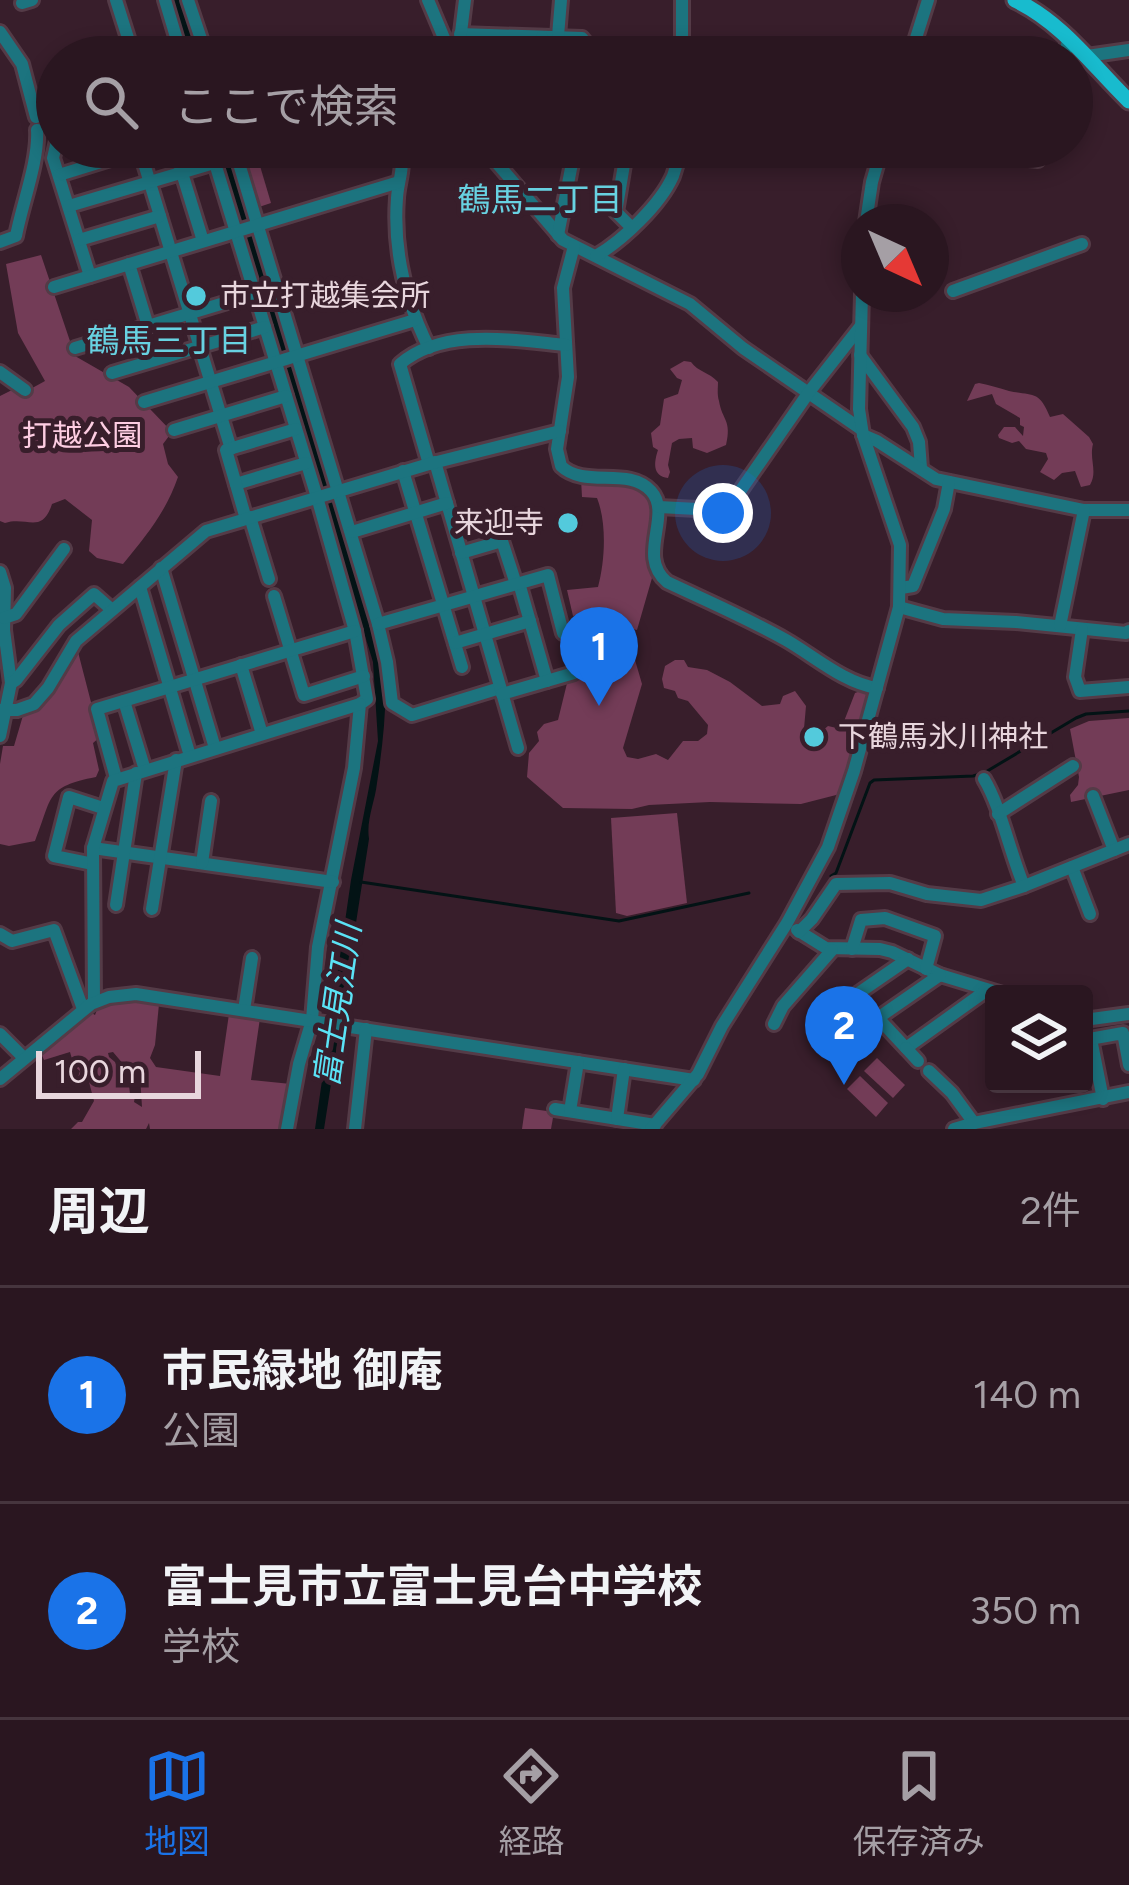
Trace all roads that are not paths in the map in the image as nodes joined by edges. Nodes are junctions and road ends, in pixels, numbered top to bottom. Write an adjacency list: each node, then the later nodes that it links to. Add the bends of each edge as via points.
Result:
1 (116, 0): 12 (street)
2 (165, 0): 13 (street)
3 (188, 0): 14 (street)
4 (428, 0): 15 (street)
5 (465, 0): 11 (street)
6 (561, 0): 17 (street)
7 (682, 0): 18 (street)
8 (928, 0): 19 (street)
9 (1015, 0): 20 (main road)
10 (0, 32): 25 (street, via 22,64)
11 (460, 34): 16 (street)
12 (127, 36)
13 (176, 36)
14 (200, 36)
15 (445, 36)
16 (515, 36)
17 (558, 36)
18 (682, 36)
19 (916, 36)
20 (1068, 36)
21 (1129, 50): 22 (street)
22 (1093, 55)
23 (1093, 62): 24 (main road)
24 (1129, 101)
25 (36, 126)
26 (36, 135): 53 (street, via 16,236)
27 (57, 168): 41 (street)
28 (81, 168): 41 (street)
29 (145, 168): 42 (street)
30 (181, 168): 40 (street)
31 (196, 168): 40 (street)
32 (216, 168): 49 (street)
33 (241, 168): 47 (street)
34 (403, 168): 43 (street)
35 (501, 168): 50 (street)
36 (571, 168): 50 (street)
37 (623, 168): 48 (street, via 616,212)
38 (675, 168): 48 (street)
39 (876, 168): 44 (street)
40 (182, 172): 42 (street); 52 (street)
41 (59, 175): 45 (street)
42 (149, 182): 45 (street); 46 (street)
43 (399, 182): 47 (street); 65 (street, via 398,241)
44 (869, 204)
45 (69, 206): 51 (street)
46 (160, 216): 51 (street); 56 (street)
47 (258, 224): 49 (street); 74 (street)
48 (632, 228): 57 (street)
49 (235, 231): 52 (street); 62 (street)
50 (558, 235): 55 (street)
51 (79, 240): 59 (street)
52 (203, 241): 56 (street)
53 (0, 242)
54 (1082, 244): 61 (street)
55 (574, 246): 57 (street); 69 (street, via 562,288)
56 (170, 251): 58 (street); 64 (street)
57 (596, 256): 80 (street, via 690,304)
58 (129, 264): 59 (street); 66 (street)
59 (90, 276): 60 (street)
60 (54, 287)
61 (953, 291)
62 (254, 294): 64 (street); 68 (street)
63 (861, 312): 67 (street)
64 (190, 313): 66 (street); 70 (street)
65 (415, 320): 72 (street); 74 (street)
66 (148, 326): 71 (street)
67 (861, 326): 73 (street); 80 (street)
68 (265, 328): 70 (street); 75 (street)
69 (566, 345): 72 (street, via 488,339); 86 (street)
70 (200, 347): 77 (street); 78 (street)
71 (75, 348)
72 (429, 348): 90 (street, via 400,364)
73 (859, 354): 87 (street); 91 (street, via 914,427)
74 (297, 355): 75 (street); 95 (street)
75 (275, 362): 78 (street); 81 (street)
76 (0, 372): 79 (street)
77 (112, 374)
78 (211, 382): 82 (street); 83 (street)
79 (12, 387)
80 (809, 392): 87 (street); 98 (street, via 734,500 716,510)
81 (286, 396): 83 (street); 84 (street)
82 (144, 402)
83 (221, 416): 85 (street); 88 (street)
84 (296, 429): 88 (street); 89 (street)
85 (174, 430)
86 (560, 431): 90 (street); 98 (street, via 558,460 566,472 640,482)
87 (862, 432): 91 (street); 111 (street, via 899,545)
88 (231, 448): 94 (street)
89 (306, 463): 94 (street); 96 (street)
90 (432, 463): 92 (street); 97 (street)
91 (921, 468): 93 (street)
92 (403, 471): 95 (street); 101 (street)
93 (949, 482): 99 (street); 111 (street, via 913,586)
94 (236, 484): 102 (street)
95 (339, 490): 96 (street); 103 (street)
96 (317, 497): 102 (street); 122 (street)
97 (447, 503): 101 (street); 105 (street)
98 (659, 507): 137 (street, via 654,566 667,582)
99 (1084, 510): 100 (street); 120 (street)
100 (1129, 510)
101 (415, 513): 103 (street); 114 (street)
102 (248, 518): 106 (street, via 206,531); 108 (street)
103 (352, 532): 119 (street)
104 (64, 549): 117 (street, via 16,614)
105 (461, 554): 109 (street, via 502,541); 113 (street)
106 (161, 568): 110 (street); 132 (street)
107 (0, 572): 117 (street)
108 (269, 579)
109 (518, 584): 113 (street); 118 (street); 124 (street, via 548,574)
110 (140, 587): 116 (street); 135 (street)
111 (901, 588): 115 (street)
112 (274, 596): 127 (street)
113 (474, 596): 114 (street); 125 (street)
114 (443, 605): 119 (street); 126 (street)
115 (899, 607): 120 (street, via 943,619); 137 (street)
116 (111, 610): 134 (street, via 94,594); 141 (street, via 76,641 34,704)
117 (4, 618): 134 (street)
118 (530, 621): 125 (street); 133 (street)
119 (378, 624): 138 (street, via 392,703 412,715)
120 (1060, 626): 121 (street)
121 (1082, 629): 123 (street); 136 (street, via 1079,691)
122 (355, 631): 127 (street); 131 (street)
123 (1129, 631)
124 (563, 633)
125 (485, 634): 126 (street); 138 (street)
126 (455, 643): 129 (street)
127 (290, 650): 128 (street); 131 (street, via 304,695)
128 (241, 665): 132 (street); 142 (street)
129 (462, 667)
130 (574, 673): 133 (street)
131 (364, 676): 140 (street, via 367,699)
132 (194, 680): 135 (street); 144 (street)
133 (548, 681): 138 (street)
134 (11, 683): 141 (street)
135 (170, 687): 139 (street); 146 (street)
136 (1129, 687)
137 (877, 688): 167 (street, via 828,847)
138 (501, 691): 145 (street)
139 (124, 701): 148 (street); 149 (street, via 97,709)
140 (360, 704): 142 (street); 162 (street)
141 (3, 710): 143 (street)
142 (262, 734): 144 (street)
143 (0, 736)
144 (215, 748): 146 (street)
145 (518, 748)
146 (183, 758): 148 (street); 158 (street)
147 (1073, 766): 154 (street)
148 (140, 771): 149 (street); 157 (street)
149 (116, 778): 153 (street)
150 (984, 779): 154 (street)
151 (1094, 796): 155 (street)
152 (211, 801): 159 (street)
153 (103, 808): 156 (street); 160 (street, via 69,797 54,856)
154 (998, 814): 163 (street)
155 (1125, 847): 161 (street)
156 (93, 848): 157 (street); 160 (street)
157 (124, 851): 158 (street); 164 (street)
158 (160, 858): 159 (street); 165 (street)
159 (202, 863): 162 (street)
160 (93, 864): 176 (street)
161 (1072, 867): 163 (street); 166 (street)
162 (333, 883): 181 (street, via 318,947)
163 (1024, 886): 167 (street, via 981,899 890,883 836,884 812,919)
164 (116, 905)
165 (152, 909)
166 (1090, 914)
167 (793, 927): 170 (street); 193 (street)
168 (0, 934): 176 (street, via 12,941 54,930)
169 (852, 949): 170 (street); 172 (street); 173 (street, via 861,920 885,919 935,936)
170 (832, 950): 182 (street)
171 (252, 958): 177 (street)
172 (908, 959): 173 (street); 179 (street, via 821,1018 830,1032)
173 (933, 972): 174 (street); 179 (street)
174 (985, 989)
175 (985, 991): 186 (street)
176 (88, 1006): 177 (street, via 136,994); 187 (street)
177 (244, 1010): 181 (street)
178 (1129, 1014): 180 (street)
179 (878, 1018): 186 (street)
180 (1093, 1019)
181 (314, 1021): 183 (street); 201 (street)
182 (774, 1024)
183 (359, 1028): 188 (street); 202 (street)
184 (0, 1034): 187 (street)
185 (1093, 1039): 190 (street, via 1123,1033)
186 (906, 1048): 199 (street, via 952,1093)
187 (24, 1058): 192 (street)
188 (578, 1062): 191 (street); 197 (street)
189 (1093, 1062): 195 (street)
190 (1129, 1065)
191 (624, 1069): 193 (street); 198 (street)
192 (0, 1078)
193 (694, 1080): 200 (street)
194 (1129, 1092): 195 (street)
195 (1103, 1099): 199 (street)
196 (555, 1109): 197 (street)
197 (570, 1112): 198 (street)
198 (617, 1119): 200 (street)
199 (971, 1125): 203 (street)
200 (653, 1127)
201 (287, 1129)
202 (356, 1129)
203 (954, 1129)

